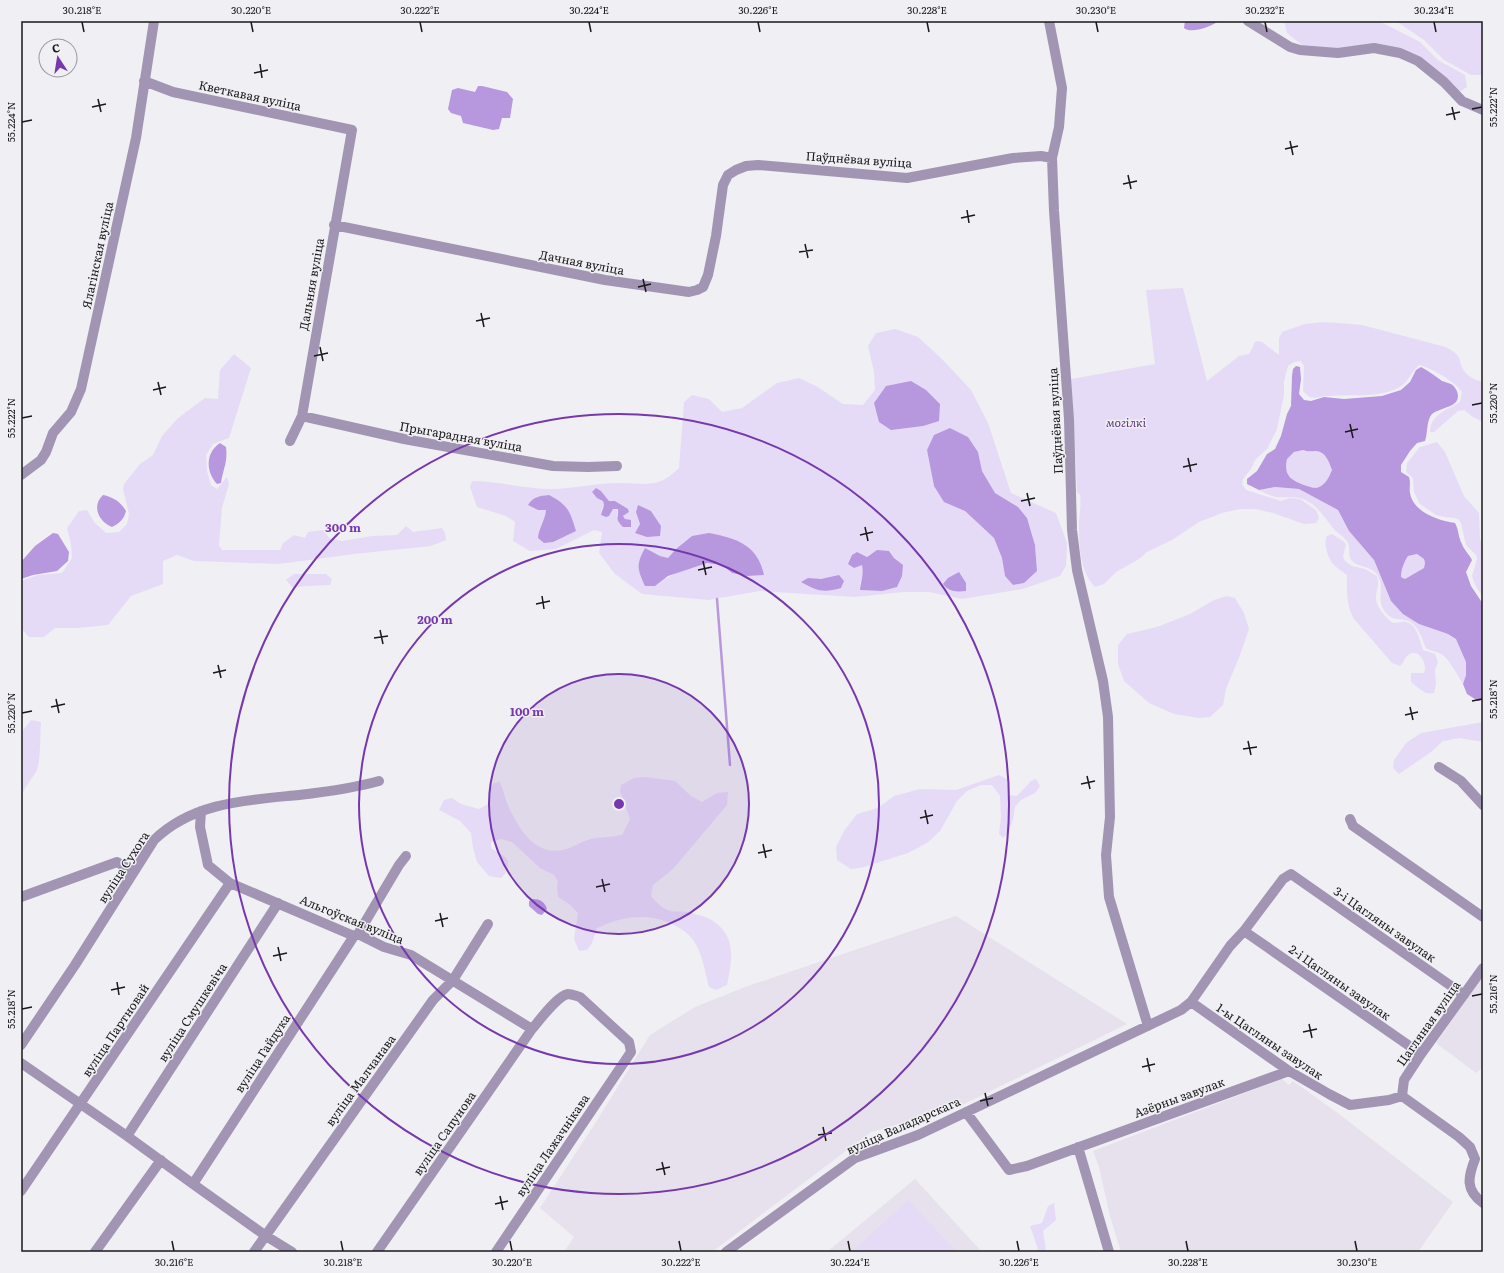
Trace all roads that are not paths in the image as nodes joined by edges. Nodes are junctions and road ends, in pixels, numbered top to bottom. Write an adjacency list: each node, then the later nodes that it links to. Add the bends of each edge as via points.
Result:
1 (154, 21): 4 (street, Ялагінская вуліца)
2 (1049, 21): 7 (street, Паўднёвая вуліца, via 1062,88 1059,127)
3 (1248, 21): 5 (street, via 1290,47 1300,50 1338,53 1374,48 1400,53 1418,61 1462,101)
4 (144, 81): 6 (street, Кветкавая вуліца, via 172,92); 13 (street, Ялагінская вуліца, via 136,138 82,389 71,412 53,433 41,460)
5 (1483, 110)
6 (352, 130): 9 (street, Дальняя вуліца)
7 (1052, 158): 8 (street, Паўднёвая вуліца, via 1013,158 907,178 758,165); 32 (street, Паўднёвая вуліца, via 1069,419 1072,530 1077,570 1103,680 1108,717 1110,817 1106,855 1109,897)
8 (736, 170): 9 (street, Дачная вуліца, via 728,175 723,185 708,275 703,287 689,292 605,280)
9 (334, 225): 10 (street, Дальняя вуліца)
10 (302, 416): 11 (street, Дальняя вуліца); 12 (street, Прыгарадная вуліца, via 404,439 553,466)
11 (290, 441)
12 (617, 466)
13 (21, 475)
14 (1439, 767): 16 (street, via 1461,781)
15 (379, 780): 17 (street, вуліца Сухога, via 366,785 246,800)
16 (1483, 805)
17 (201, 811): 20 (street, вуліца Сухога, via 165,829 154,840); 21 (street, Альгоўская вуліца, via 200,827 208,865)
18 (1350, 819): 24 (street, via 1353,826)
19 (406, 856): 27 (street, вуліца Гайдука)
20 (134, 872): 22 (street, via 117,862); 34 (street, вуліца Сухога)
21 (230, 882): 23 (street, Альгоўская вуліца); 40 (street, вуліца Партновай)
22 (21, 897)
23 (278, 903): 27 (street, Альгоўская вуліца); 42 (street, вуліца Смушкевіча)
24 (1483, 917)
25 (488, 924): 29 (street, вуліца Малчанава)
26 (1244, 931): 30 (street, 3-і Цагляны завулак, via 1283,879 1290,874); 31 (street, via 1230,946); 36 (street, 2-і Цагляны завулак)
27 (356, 935): 29 (street, Альгоўская вуліца, via 411,955); 45 (street, вуліца Гайдука)
28 (1483, 968): 30 (street, Цагляная вуліца)
29 (453, 980): 33 (street, Альгоўская вуліца); 48 (street, вуліца Малчанава, via 433,1000)
30 (1464, 995): 36 (street, Цагляная вуліца)
31 (1191, 1002): 32 (street, вуліца Валадарскага, via 1181,1010); 38 (street, 1-ы Цагляны завулак)
32 (1148, 1026): 41 (street, вуліца Валадарскага)
33 (532, 1029): 35 (street, вуліца Сапунова, via 559,1000 567,994 574,995 580,997 630,1042); 52 (street, вуліца Сапунова)
34 (21, 1045)
35 (631, 1052): 53 (street, вуліца Лажачнікава)
36 (1421, 1054): 39 (street, Цагляная вуліца, via 1404,1080)
37 (21, 1063): 40 (street)
38 (1290, 1072): 39 (street, 1-ы Цагляны завулак, via 1350,1105); 43 (street, Азёрны завулак)
39 (1402, 1096): 47 (street, via 1470,1147 1475,1159 1469,1183 1472,1192)
40 (80, 1104): 42 (street); 46 (street, вуліца Партновай)
41 (966, 1112): 43 (street, Азёрны завулак, via 1009,1170); 54 (street, вуліца Валадарскага, via 918,1135 855,1158)
42 (127, 1136): 44 (street)
43 (1078, 1147): 55 (street)
44 (160, 1160): 45 (street); 49 (street)
45 (193, 1184): 48 (street)
46 (21, 1192)
47 (1483, 1203)
48 (266, 1236): 50 (street, вуліца Малчанава); 51 (street)
49 (95, 1252)
50 (254, 1252)
51 (292, 1252)
52 (377, 1252)
53 (496, 1252)
54 (726, 1252)
55 (1109, 1252)

